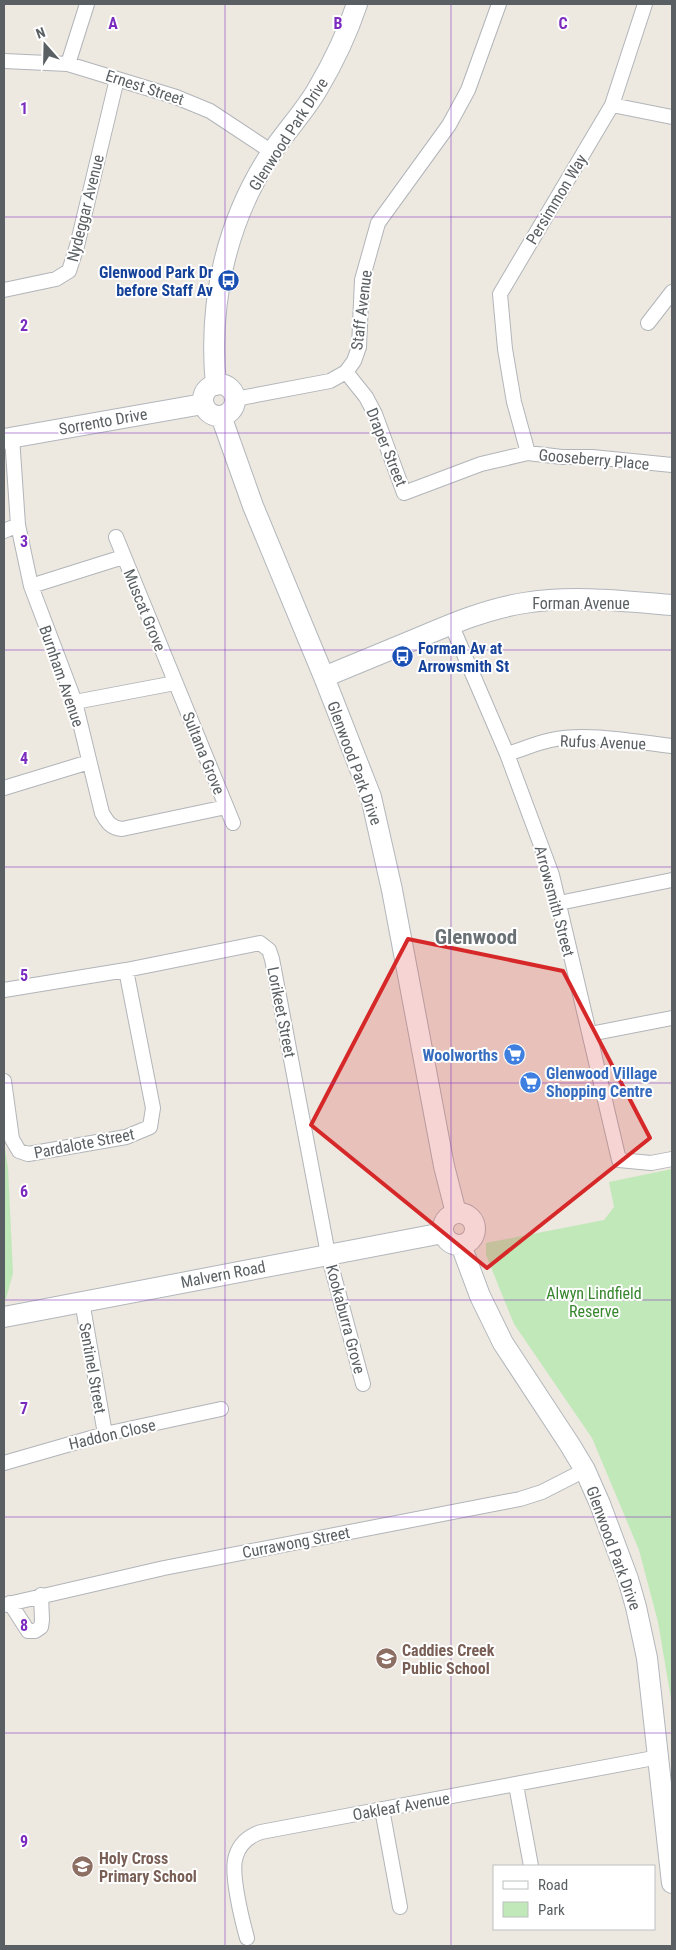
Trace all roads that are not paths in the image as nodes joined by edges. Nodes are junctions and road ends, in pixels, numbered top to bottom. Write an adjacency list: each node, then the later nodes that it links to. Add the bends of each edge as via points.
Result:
1 (87, 4): 6 (street)
2 (357, 4): 10 (street, Glenwood Park Drive, via 335,58 316,91)
3 (499, 4): 15 (street, Staff Avenue, via 468,90 449,125 378,223 362,280 359,347)
4 (645, 4): 8 (street, Persimmon Way)
5 (4, 60): 6 (street, Ernest Street)
6 (68, 64): 7 (street, Ernest Street)
7 (117, 78): 10 (street, Ernest Street, via 205,108); 11 (street, Nydeggar Avenue, via 77,246 68,271 56,279)
8 (612, 105): 9 (street); 13 (street, Persimmon Way)
9 (672, 117)
10 (272, 152): 16 (street, Glenwood Park Drive, via 241,210 224,261 213,345)
11 (4, 290)
12 (672, 292): 14 (street)
13 (500, 294): 21 (street, Gooseberry Place, via 514,402)
14 (648, 323)
15 (346, 372): 17 (street, Staff Avenue, via 330,381); 21 (street, Draper Street, via 375,414 404,493 481,464)
16 (216, 385): 17 (street, via 230,388); 18 (street, via 204,393)
17 (235, 399): 19 (street, via 232,409)
18 (203, 404): 19 (street, via 210,414); 20 (street, Sorrento Drive)
19 (220, 416): 30 (street, Glenwood Park Drive, via 253,506)
20 (8, 438): 23 (street, Burnham Avenue)
21 (528, 453): 22 (street, Gooseberry Place)
22 (672, 465)
23 (18, 525): 24 (street); 27 (street, Burnham Avenue)
24 (4, 531)
25 (116, 537): 26 (street, Muscat Grove)
26 (123, 557): 27 (street); 31 (street, Muscat Grove)
27 (31, 586): 32 (street, Burnham Avenue)
28 (672, 605): 29 (street, Forman Avenue, via 611,600 548,600 504,607)
29 (451, 624): 30 (street, Forman Avenue); 34 (street, Arrowsmith Street)
30 (324, 677): 47 (street, Glenwood Park Drive, via 376,814 444,1166)
31 (175, 683): 32 (street); 37 (street, Sultana Grove)
32 (75, 702): 35 (street, Burnham Avenue)
33 (672, 746): 34 (street, Rufus Avenue, via 578,738 552,740)
34 (507, 754): 40 (street, Arrowsmith Street, via 552,875)
35 (89, 762): 36 (street); 37 (street, Burnham Avenue, via 102,813 115,828 131,828)
36 (4, 788)
37 (226, 807): 38 (street, Sultana Grove)
38 (233, 823)
39 (672, 880): 40 (street)
40 (559, 903): 44 (street, Arrowsmith Street)
41 (126, 970): 42 (street, Lorikeet Street); 45 (street, Pardalote Street, via 153,1108 150,1127 126,1137 28,1154 19,1150 12,1139); 50 (street, Lorikeet Street, via 260,943 269,950)
42 (4, 990)
43 (672, 1018): 44 (street)
44 (590, 1034): 46 (street, Arrowsmith Street, via 619,1160 651,1163)
45 (4, 1081)
46 (672, 1159)
47 (456, 1213): 48 (street, via 447,1218); 49 (street, via 470,1218 475,1228 473,1237)
48 (443, 1233): 49 (street, via 452,1243); 50 (street, Malvern Road)
49 (461, 1245): 57 (street, Glenwood Park Drive, via 480,1296 503,1343)
50 (328, 1254): 51 (street, Malvern Road); 53 (street, Kookaburra Grove)
51 (82, 1301): 52 (street, Malvern Road); 55 (street, Sentinel Street)
52 (4, 1317)
53 (363, 1384)
54 (221, 1409): 55 (street, Haddon Close)
55 (105, 1434): 56 (street, Haddon Close)
56 (4, 1463)
57 (585, 1470): 58 (street, Currawong Street, via 542,1492 520,1499); 60 (street, Glenwood Park Drive, via 616,1543 636,1607 647,1658)
58 (41, 1595): 59 (street, Currawong Street); 59 (street, via 42,1620 35,1631 28,1631)
59 (7, 1604)
60 (659, 1757): 61 (street, Oakleaf Avenue); 63 (street, Glenwood Park Drive)
61 (516, 1785): 62 (street, Oakleaf Avenue); 64 (street)
62 (382, 1809): 66 (street); 67 (street, Oakleaf Avenue, via 261,1832 247,1839 235,1856 234,1864 239,1908)
63 (670, 1841): 65 (street, Glenwood Park Drive)
64 (531, 1865)
65 (672, 1883)
66 (400, 1907)
67 (247, 1938)

